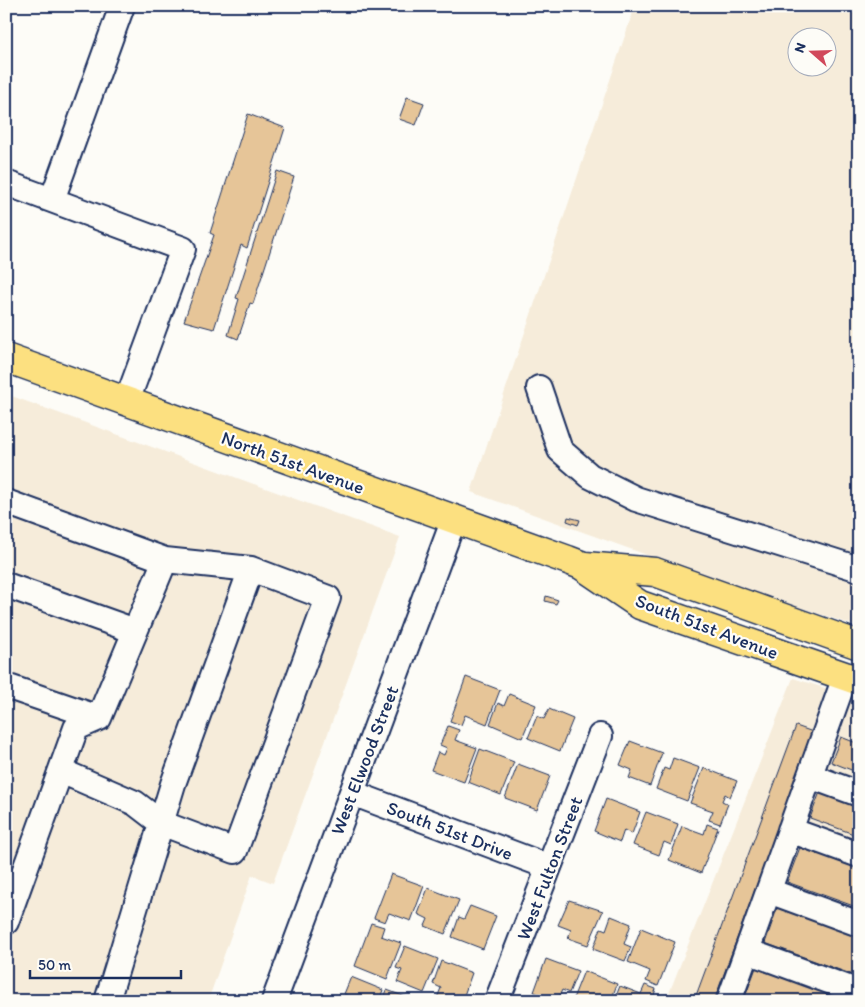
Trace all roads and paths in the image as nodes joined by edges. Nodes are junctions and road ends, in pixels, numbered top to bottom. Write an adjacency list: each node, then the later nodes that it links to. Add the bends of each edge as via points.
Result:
1 (122, 6): 3 (street)
2 (6, 183): 3 (street)
3 (52, 200): 6 (street, via 183,248)
4 (6, 358): 6 (main road, North 51st Avenue)
5 (539, 388): 12 (street, via 560,450 590,476 636,499)
6 (127, 401): 8 (main road, North 51st Avenue)
7 (6, 502): 9 (street)
8 (454, 519): 10 (main road, North 51st Avenue); 22 (street, West Elwood Street)
9 (165, 560): 11 (street); 14 (street)
10 (581, 565): 15 (main road, South 51st Avenue, via 655,572); 16 (main road, South 51st Avenue, via 640,605)
11 (251, 569): 24 (street); 24 (street, via 328,598 235,851)
12 (859, 570)
13 (6, 585): 14 (street)
14 (135, 631): 18 (street)
15 (859, 644)
16 (852, 679): 21 (street)
17 (6, 686): 18 (street)
18 (99, 718): 20 (street, via 76,728)
19 (600, 736): 27 (street, West Fulton Street)
20 (61, 771): 24 (street, via 135,802); 29 (street)
21 (810, 776): 23 (street); 25 (street)
22 (352, 793): 27 (street, South 51st Drive); 34 (street, West Elwood Street)
23 (859, 794)
24 (161, 823): 33 (street)
25 (790, 830): 26 (street); 28 (street)
26 (859, 855)
27 (549, 867): 35 (street, West Fulton Street)
28 (769, 891): 30 (street); 31 (street)
29 (6, 922)
30 (859, 924)
31 (747, 951): 32 (street); 36 (street)
32 (859, 992)
33 (107, 1001)
34 (274, 1001)
35 (497, 1001)
36 (730, 1001)

